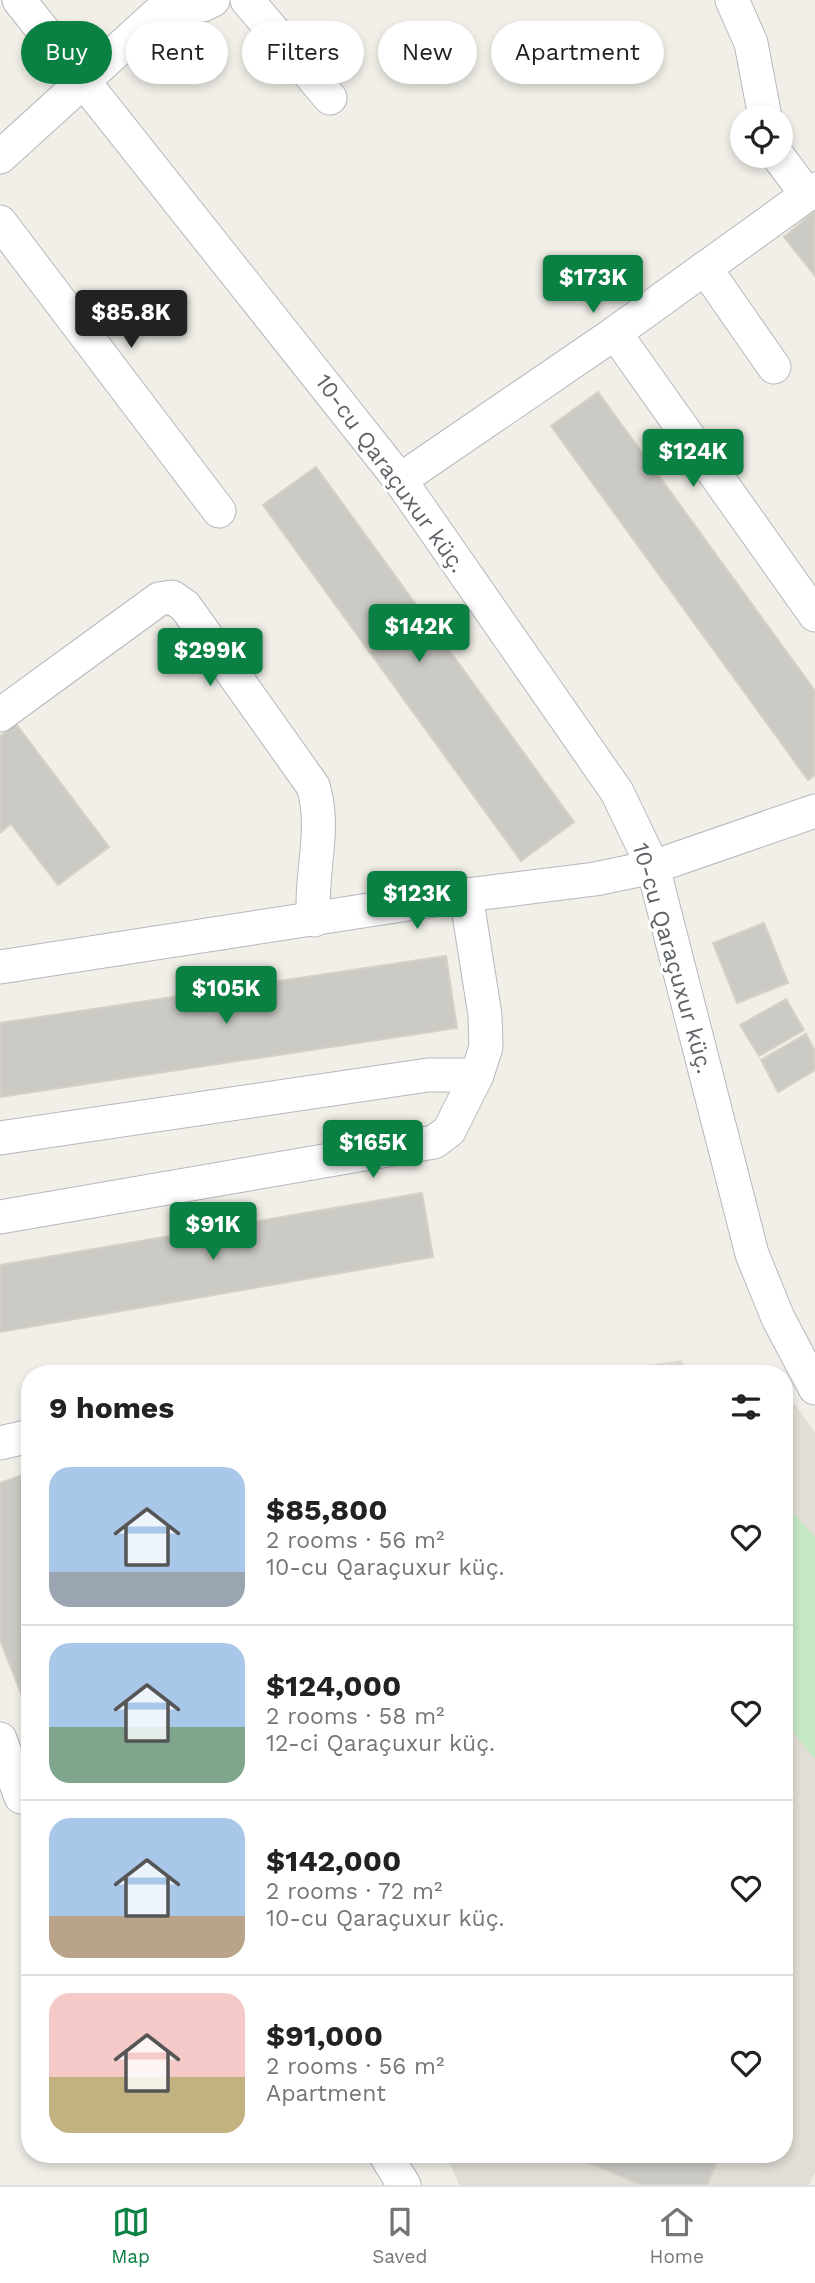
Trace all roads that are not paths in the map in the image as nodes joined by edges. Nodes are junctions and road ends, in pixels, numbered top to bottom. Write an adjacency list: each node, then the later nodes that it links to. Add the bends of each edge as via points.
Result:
1 (19, 0): 6 (street, 10-cu Qaraçuxur küç.)
2 (213, 0): 5 (street, via 203,5)
3 (247, 0): 10 (street)
4 (732, 0): 11 (street, via 751,43)
5 (165, 3): 7 (street)
6 (35, 21)
7 (112, 54)
8 (81, 84): 12 (street)
9 (85, 84): 19 (street, 10-cu Qaraçuxur küç.)
10 (330, 99)
11 (763, 105)
12 (0, 157)
13 (789, 168): 14 (street)
14 (811, 192): 16 (street)
15 (0, 222): 20 (street)
16 (705, 268): 17 (street); 18 (street)
17 (615, 332): 19 (street); 21 (street)
18 (774, 367)
19 (400, 480): 24 (street, 10-cu Qaraçuxur küç., via 617,792)
20 (219, 511)
21 (815, 615)
22 (0, 715): 26 (street, via 159,599 172,597 185,606 313,786 320,807 311,896)
23 (811, 821): 24 (street)
24 (653, 867): 25 (street); 31 (street, 10-cu Qaraçuxur küç., via 752,1254 778,1318)
25 (466, 895): 26 (street); 28 (street, via 485,1015 486,1048)
26 (314, 920): 27 (street)
27 (0, 967)
28 (477, 1075): 29 (street, via 428,1075); 30 (street, via 449,1131 433,1142)
29 (0, 1138)
30 (0, 1217)
31 (815, 1388)
32 (21, 1438): 33 (street)
33 (0, 1443)
34 (0, 1739): 35 (street)
35 (21, 1797)
36 (391, 2163): 37 (street)
37 (404, 2185)

